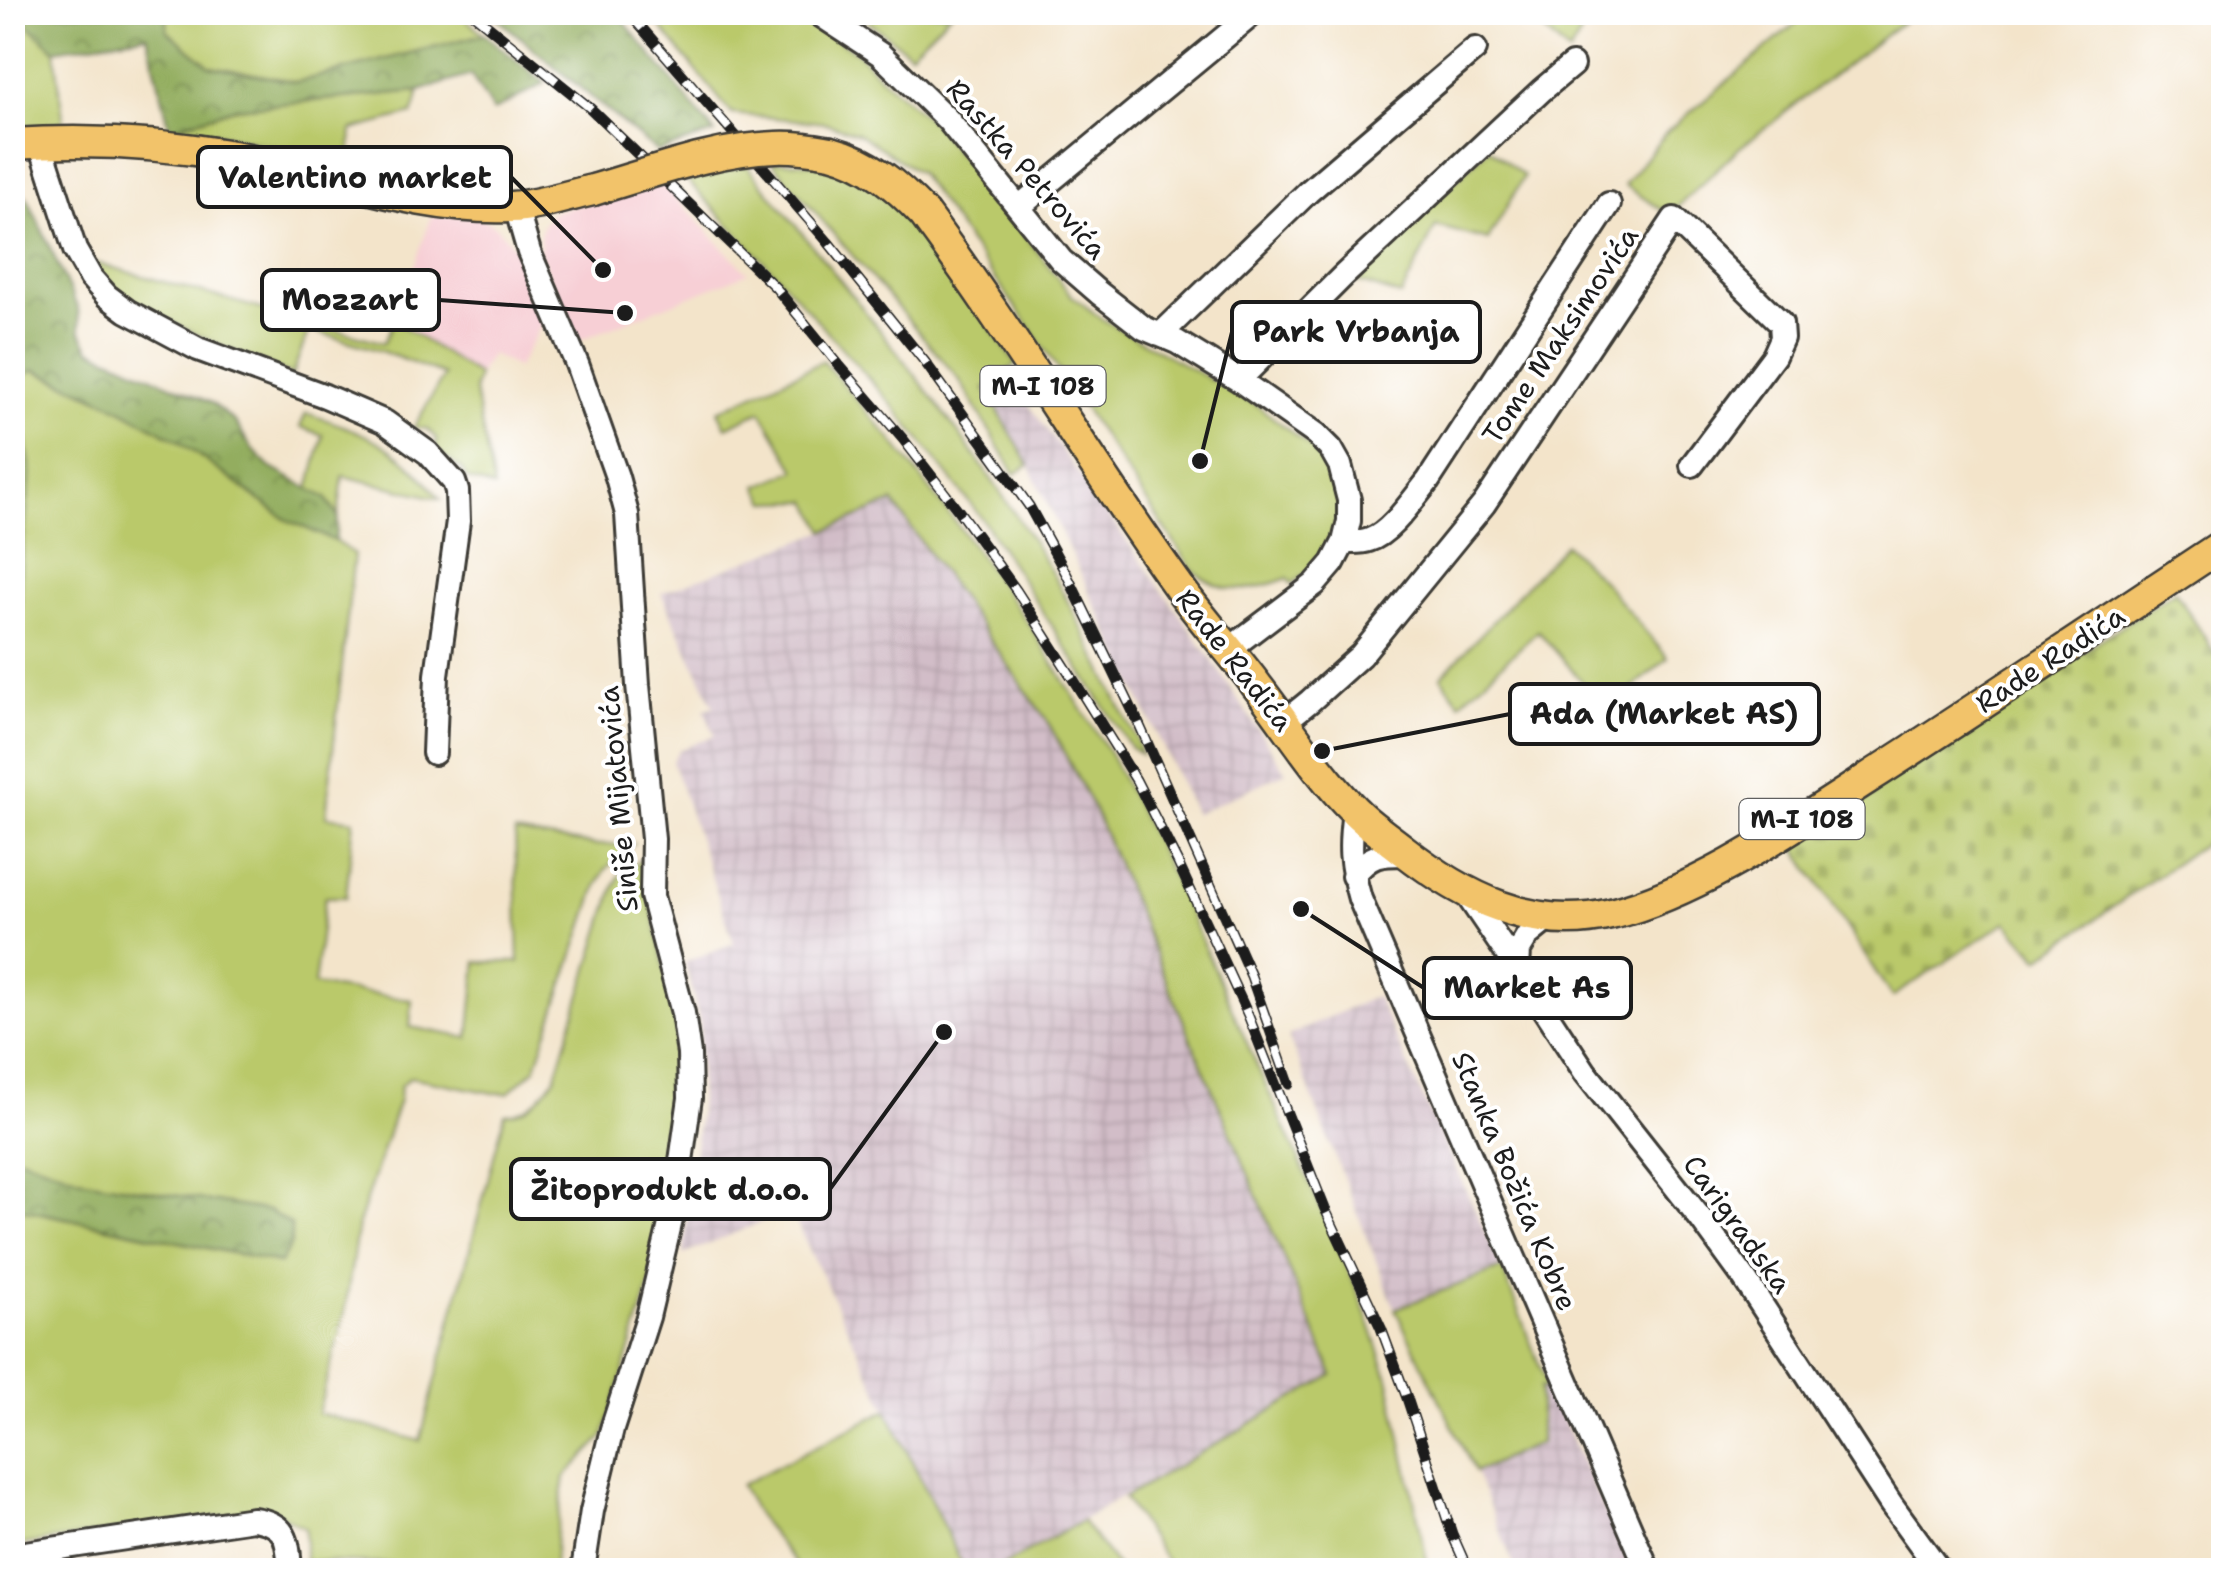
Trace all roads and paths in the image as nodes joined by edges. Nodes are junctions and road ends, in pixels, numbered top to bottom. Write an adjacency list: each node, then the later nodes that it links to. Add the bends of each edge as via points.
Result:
1 (816, 12): 8 (street, Rastka Petrovića, via 880,54 948,120)
2 (1254, 12): 8 (street)
3 (1475, 48): 9 (street, via 1308,192)
4 (1572, 65): 10 (street)
5 (26, 143): 7 (main road, M-I 108, via 172,147 443,204); 16 (street, via 74,250 107,296 198,349 385,422 454,482 458,520 437,674)
6 (1610, 204): 12 (street, via 1428,482 1377,537)
7 (516, 207): 14 (main road, Rade Radića / M-I 108, bridge, via 710,156 776,146 850,156 881,174 924,214); 25 (street, Siniše Mijatovića, via 627,514 652,896 689,1054 676,1203 604,1462)
8 (1019, 207): 9 (street, Rastka Petrovića, via 1060,260)
9 (1160, 335): 10 (street, Rastka Petrovića)
10 (1239, 380): 12 (street, Rastka Petrovića, via 1331,449 1349,500)
11 (1692, 464): 15 (street, Tome Maksimovića, via 1774,356 1781,323 1674,220 1484,504 1360,655)
12 (1344, 542): 14 (street, via 1315,584)
13 (2224, 544): 21 (main road, Rade Radića / M-I 108, via 1716,871 1608,914)
14 (1228, 650): 15 (main road, Rade Radića / M-I 108)
15 (1284, 722): 17 (main road, Rade Radića / M-I 108)
16 (434, 753)
17 (1354, 811): 18 (main road, Rade Radića / M-I 108); 19 (street, Stanka Božića Kobre)
18 (1409, 854): 19 (street, via 1373,857); 20 (main road, Rade Radića / M-I 108)
19 (1354, 876): 26 (street, Stanka Božića Kobre)
20 (1464, 892): 21 (main road, Rade Radića / M-I 108); 22 (street, Carigradska)
21 (1550, 918): 22 (street, via 1528,935)
22 (1518, 970): 27 (street, Carigradska, via 1585,1072 1744,1278)
23 (12, 1554): 24 (street, via 253,1519 281,1530)
24 (290, 1570)
25 (583, 1570)
26 (1648, 1570)
27 (1939, 1570)

